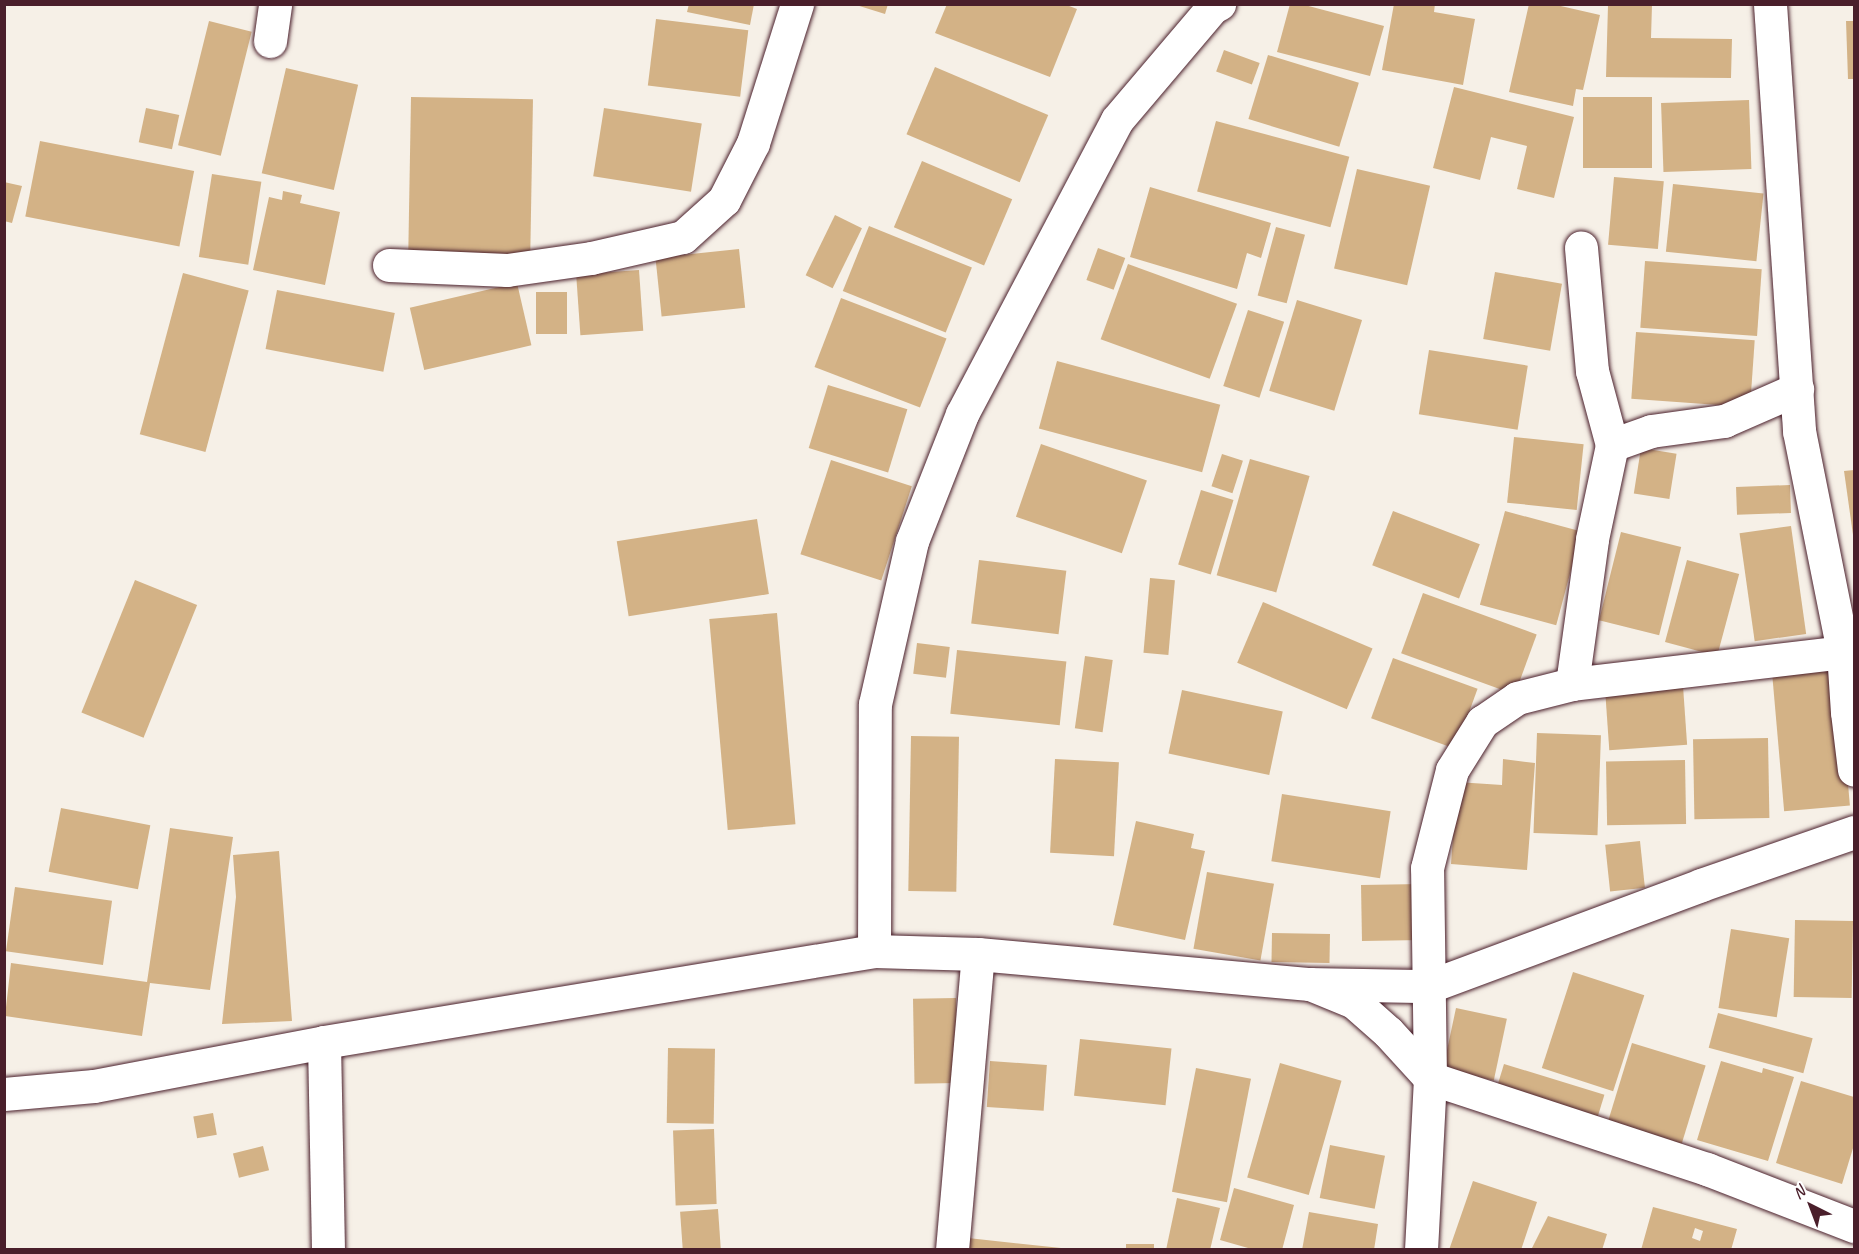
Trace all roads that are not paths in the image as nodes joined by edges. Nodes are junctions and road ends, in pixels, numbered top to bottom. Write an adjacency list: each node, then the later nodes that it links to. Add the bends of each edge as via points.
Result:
1 (275, 4): 5 (street)
2 (797, 4): 7 (street, via 753,143 724,200 683,237 591,258 507,270)
3 (1219, 4): 15 (street, via 1117,120 962,414 912,541 875,704)
4 (1770, 4): 8 (street)
5 (270, 41)
6 (1581, 247): 9 (street, via 1592,371)
7 (389, 265)
8 (1797, 389): 9 (street, via 1724,421 1651,431); 10 (street, via 1799,431)
9 (1612, 445): 11 (street, via 1592,539)
10 (1843, 652): 11 (street); 12 (street)
11 (1572, 684): 18 (street, via 1517,698 1482,722 1452,770 1427,868)
12 (1851, 709): 13 (street)
13 (1854, 770)
14 (1854, 832): 18 (street)
15 (874, 951): 16 (street); 19 (street)
16 (978, 954): 17 (street); 24 (street)
17 (1310, 984): 18 (street); 20 (street, via 1354,1002)
18 (1430, 986): 20 (street)
19 (324, 1042): 21 (street, via 94,1086); 23 (street)
20 (1430, 1078): 22 (street, via 1707,1169); 25 (street)
21 (4, 1094)
22 (1854, 1226)
23 (328, 1250)
24 (952, 1250)
25 (1421, 1250)

